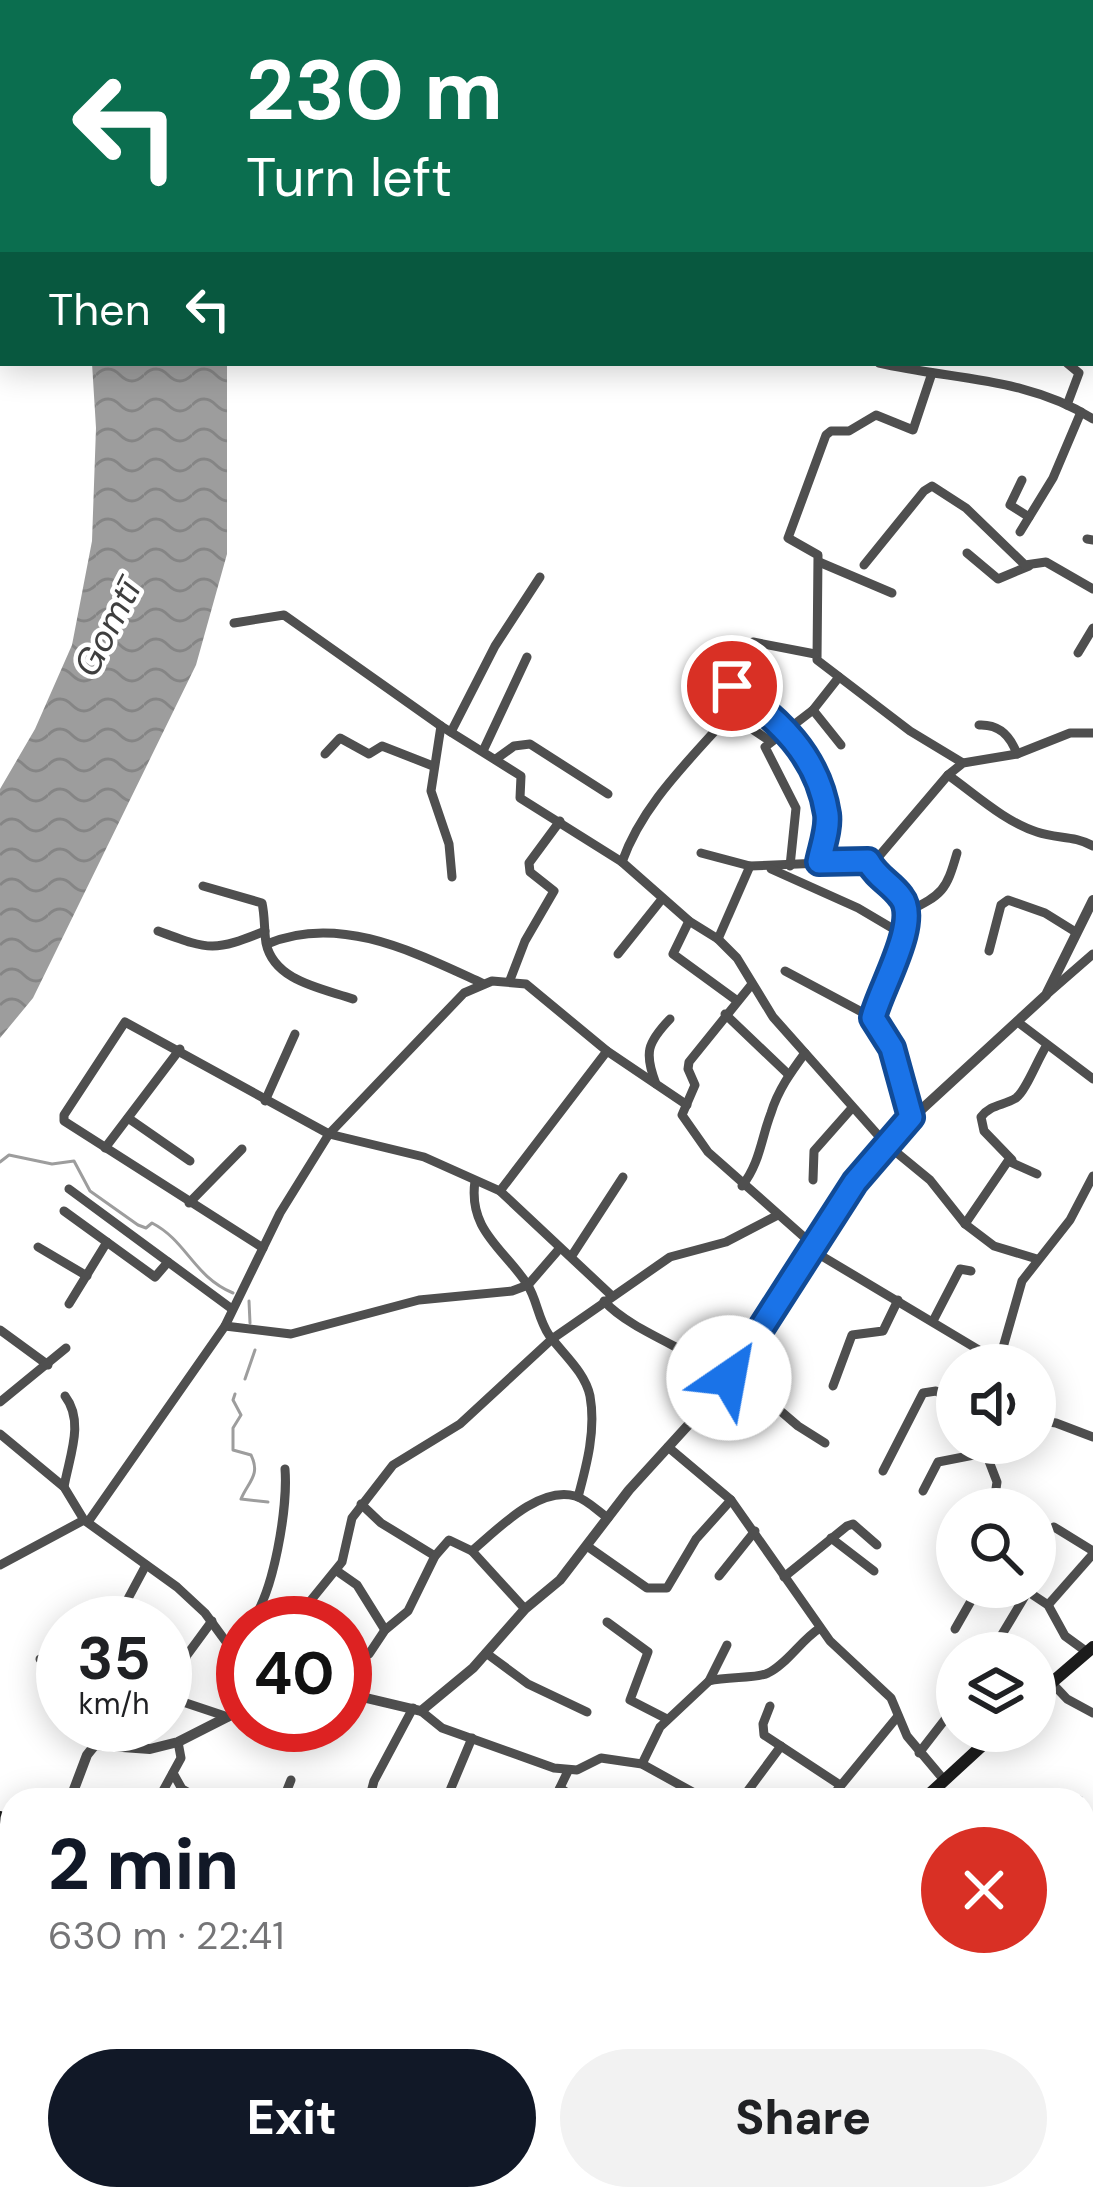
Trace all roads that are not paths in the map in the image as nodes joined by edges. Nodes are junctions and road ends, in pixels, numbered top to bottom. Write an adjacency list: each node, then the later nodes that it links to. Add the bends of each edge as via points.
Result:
1 (903, 366): 3 (street)
2 (1071, 366): 4 (street, via 1079,373)
3 (934, 370): 4 (street, via 994,380); 11 (street, via 913,430 876,415 826,435 788,538 814,550)
4 (1067, 406): 5 (street)
5 (1081, 412): 6 (street); 8 (street)
6 (1093, 419)
7 (1022, 481): 8 (street, via 1010,505)
8 (1029, 517): 9 (street)
9 (1020, 532)
10 (967, 553): 13 (street, via 998,579)
11 (819, 562): 16 (street); 21 (street)
12 (864, 565): 13 (street, via 932,486)
13 (1029, 566): 15 (street, via 1046,562)
14 (540, 578): 29 (street)
15 (1093, 589)
16 (892, 593)
17 (234, 623): 29 (street, via 284,615)
18 (1093, 628): 20 (street)
19 (754, 642): 21 (street)
20 (1078, 653)
21 (815, 654): 23 (street)
22 (527, 657): 34 (street)
23 (839, 677): 26 (street); 38 (street)
24 (732, 686): 30 (street)
25 (710, 701): 27 (street)
26 (813, 710): 30 (street); 33 (street)
27 (730, 713): 32 (street); 47 (street, via 648,807)
28 (979, 724): 36 (street, via 997,727)
29 (446, 729): 34 (street); 39 (street)
30 (786, 729): 32 (street); 48 (street, via 814,772 826,810)
31 (1093, 733): 36 (street, via 1070,733)
32 (770, 741): 51 (street, via 766,749 796,808)
33 (841, 745)
34 (483, 751): 37 (street)
35 (325, 754): 39 (street, via 340,738 369,754 382,746)
36 (1017, 754): 38 (street)
37 (496, 759): 41 (street, via 530,744); 42 (street, via 523,779 520,798)
38 (963, 764): 40 (street)
39 (434, 766): 52 (street, via 430,791)
40 (948, 775): 43 (street, via 1038,832); 46 (street)
41 (608, 794)
42 (560, 821): 47 (street); 68 (street, via 529,863 554,891)
43 (1093, 846)
44 (700, 853): 49 (street)
45 (957, 853): 56 (street, via 947,888)
46 (868, 861): 48 (street); 56 (street)
47 (622, 862): 54 (street)
48 (819, 862): 51 (street)
49 (750, 866): 50 (street); 62 (street)
50 (766, 866): 51 (street); 61 (street)
51 (790, 866)
52 (452, 877)
53 (203, 886): 59 (street, via 262,903)
54 (662, 899): 57 (street); 65 (street)
55 (1093, 900): 60 (street)
56 (908, 912): 61 (street)
57 (689, 921): 62 (street); 73 (street, via 673,954)
58 (158, 931): 59 (street, via 208,948)
59 (265, 931): 63 (street)
60 (1074, 931): 64 (street, via 1008,900); 71 (street)
61 (902, 934): 75 (street)
62 (718, 939): 70 (street)
63 (267, 944): 69 (street, via 294,934 343,933); 72 (street, via 295,979)
64 (989, 951)
65 (618, 954)
66 (1093, 954): 71 (street)
67 (785, 971): 75 (street)
68 (509, 980): 69 (street); 81 (street, via 540,994)
69 (482, 983): 91 (street)
70 (752, 984): 73 (street); 82 (street)
71 (1046, 995): 77 (street)
72 (353, 999)
73 (736, 1000): 74 (street)
74 (725, 1014): 83 (street); 87 (street, via 689,1062 695,1085)
75 (873, 1018): 89 (street, via 892,1048)
76 (670, 1019): 85 (street, via 648,1046)
77 (1018, 1023): 79 (street); 89 (street)
78 (295, 1034): 86 (street)
79 (1047, 1045): 84 (street); 95 (street, via 1027,1088 981,1117)
80 (180, 1049): 86 (street); 90 (street); 93 (street, via 132,1023 120,1027 63,1118)
81 (607, 1051): 85 (street); 104 (street)
82 (805, 1053): 83 (street); 88 (street)
83 (789, 1075): 102 (street, via 758,1164)
84 (1093, 1079)
85 (656, 1084): 87 (street)
86 (265, 1101): 91 (street)
87 (687, 1105): 102 (street, via 682,1114 692,1132)
88 (852, 1108): 92 (street); 101 (street, via 814,1151)
89 (911, 1117): 92 (street)
90 (128, 1118): 93 (street); 96 (street)
91 (329, 1133): 100 (street, via 424,1157); 114 (street)
92 (885, 1143): 110 (street); 113 (street)
93 (105, 1148): 106 (street)
94 (242, 1149): 106 (street)
95 (1012, 1160): 97 (street); 110 (street)
96 (190, 1161)
97 (1037, 1174)
98 (1093, 1176): 105 (street)
99 (623, 1177): 116 (street)
100 (476, 1180): 104 (street); 121 (street, via 473,1207)
101 (813, 1180)
102 (742, 1186): 109 (street)
103 (70, 1189): 118 (street)
104 (500, 1191): 115 (street)
105 (1081, 1201): 107 (street); 117 (street)
106 (189, 1203): 114 (street)
107 (1093, 1208)
108 (64, 1211): 111 (street)
109 (776, 1216): 113 (street); 122 (street, via 726,1242 670,1256)
110 (965, 1224): 117 (street, via 994,1246)
111 (107, 1242): 118 (street, via 155,1277); 120 (street)
112 (38, 1247): 120 (street)
113 (811, 1247): 123 (street); 134 (street)
114 (263, 1248): 125 (street)
115 (560, 1248): 116 (street); 121 (street)
116 (572, 1257): 122 (street)
117 (1037, 1259): 131 (street)
118 (168, 1262): 125 (street)
119 (971, 1271): 126 (street, via 960,1269)
120 (86, 1276): 124 (street)
121 (530, 1289): 127 (street, via 394,1305 291,1334); 129 (street)
122 (608, 1298): 129 (street); 134 (street, via 617,1316)
123 (898, 1300): 126 (street); 136 (street, via 884,1331 849,1338)
124 (70, 1304)
125 (232, 1309): 127 (street)
126 (933, 1321): 130 (street)
127 (225, 1326): 154 (street)
128 (0, 1330): 133 (street)
129 (552, 1339): 150 (street, via 590,1397 591,1440); 152 (street, via 460,1424 393,1465)
130 (969, 1344)
131 (1004, 1344)
132 (66, 1348): 133 (street)
133 (48, 1365): 139 (street)
134 (731, 1374): 143 (street); 144 (street)
135 (0, 1386): 139 (street)
136 (833, 1386)
137 (936, 1391): 147 (street, via 923,1393)
138 (65, 1396): 148 (street, via 76,1423)
139 (4, 1400)
140 (1056, 1426): 142 (street)
141 (0, 1434): 148 (street)
142 (1093, 1437)
143 (825, 1443)
144 (668, 1447): 151 (street); 153 (street)
145 (937, 1464): 149 (street)
146 (285, 1469): 170 (street)
147 (884, 1471)
148 (64, 1487): 154 (street)
149 (922, 1491)
150 (578, 1497): 153 (street); 160 (street, via 538,1502)
151 (730, 1500): 156 (street); 159 (street, via 667,1588 647,1588)
152 (361, 1504): 162 (street); 165 (street)
153 (608, 1518): 159 (street)
154 (86, 1521): 163 (street); 164 (street)
155 (1056, 1528): 161 (street)
156 (755, 1531): 167 (street); 168 (street)
157 (831, 1538): 158 (street, via 853,1524); 166 (street); 168 (street)
158 (877, 1545)
159 (586, 1546): 175 (street)
160 (472, 1551): 162 (street, via 449,1540); 175 (street)
161 (1093, 1552): 172 (street)
162 (435, 1556): 181 (street, via 408,1611)
163 (0, 1565)
164 (146, 1565): 169 (street); 176 (street)
165 (337, 1571): 171 (street); 181 (street, via 357,1586)
166 (874, 1571)
167 (719, 1576)
168 (784, 1576): 179 (street)
169 (129, 1596)
170 (263, 1596)
171 (315, 1596)
172 (1056, 1596)
173 (967, 1608): 180 (street)
174 (1050, 1608): 185 (street, via 1065,1636)
175 (525, 1609): 186 (street)
176 (212, 1621): 178 (street); 183 (street)
177 (607, 1622): 196 (street, via 648,1652 630,1700)
178 (216, 1626)
179 (820, 1628): 188 (street, via 770,1672); 195 (street, via 891,1698)
180 (955, 1629)
181 (385, 1630): 184 (street)
182 (728, 1645): 188 (street)
183 (192, 1648)
184 (372, 1648)
185 (1090, 1649): 187 (main road)
186 (486, 1654): 192 (street); 193 (street)
187 (1056, 1678)
188 (709, 1681): 196 (street)
189 (1056, 1687): 194 (street)
190 (372, 1700): 192 (street)
191 (770, 1706): 199 (street, via 763,1730)
192 (417, 1710): 198 (street); 214 (street)
193 (587, 1712)
194 (1093, 1713)
195 (898, 1716): 203 (street); 209 (street)
196 (667, 1719): 204 (street)
197 (936, 1732): 203 (street)
198 (472, 1738): 205 (street); 215 (street)
199 (781, 1746): 209 (street); 218 (street)
200 (89, 1752): 210 (street)
201 (180, 1752): 206 (street)
202 (975, 1752): 208 (main road)
203 (920, 1754): 208 (street)
204 (642, 1764): 205 (street, via 601,1758); 217 (street)
205 (568, 1771): 216 (street)
206 (172, 1773): 211 (street); 212 (street)
207 (291, 1780): 213 (street)
208 (944, 1780): 220 (main road)
209 (840, 1785): 219 (street)
210 (74, 1788)
211 (164, 1788)
212 (181, 1788)
213 (288, 1788)
214 (372, 1788)
215 (451, 1788)
216 (560, 1788)
217 (685, 1788)
218 (750, 1788)
219 (838, 1788)
220 (936, 1788)

